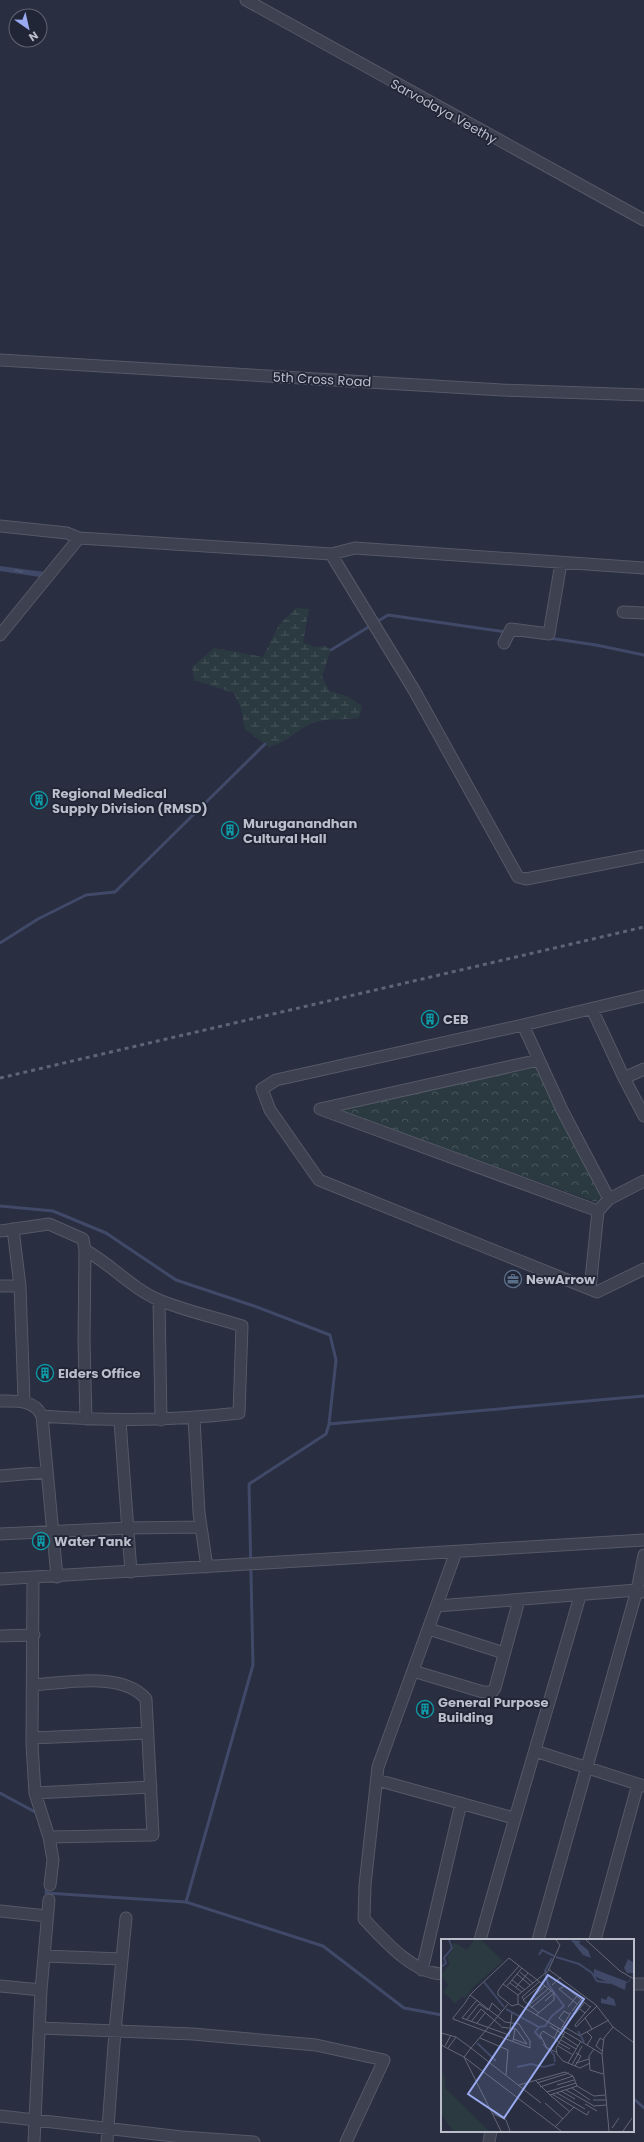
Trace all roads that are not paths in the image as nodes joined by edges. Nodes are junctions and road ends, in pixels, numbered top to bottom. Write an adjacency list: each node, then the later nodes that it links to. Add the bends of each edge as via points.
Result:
1 (246, 0): 2 (street, Sarvodaya Veethy)
2 (644, 220)
3 (0, 360): 4 (street, 5th Cross Road, via 495,389)
4 (644, 395)
5 (0, 526): 6 (street, via 67,533)
6 (79, 538): 7 (street); 12 (street)
7 (331, 554): 8 (street, via 355,548); 14 (street, via 414,690 518,877 526,879)
8 (561, 562): 9 (street); 13 (street, via 549,634 511,629)
9 (644, 568)
10 (623, 612): 11 (street)
11 (644, 613)
12 (0, 635)
13 (504, 643)
14 (644, 856)
15 (644, 996): 16 (street)
16 (592, 1009): 17 (street); 20 (street)
17 (523, 1025): 18 (street); 31 (street, via 276,1080 262,1089 270,1110 319,1180)
18 (539, 1060): 23 (street); 24 (street, via 320,1109)
19 (644, 1069): 20 (street)
20 (624, 1078): 21 (street)
21 (644, 1116)
22 (644, 1181): 23 (street)
23 (609, 1199): 24 (street)
24 (598, 1211): 31 (street)
25 (13, 1229): 26 (street); 27 (street, via 49,1224 83,1240); 30 (street)
26 (0, 1231)
27 (85, 1250): 32 (street, via 102,1259 120,1276); 37 (street)
28 (644, 1269): 31 (street, via 597,1292)
29 (0, 1286): 30 (street)
30 (20, 1286): 33 (street)
31 (590, 1289)
32 (159, 1300): 36 (street, via 242,1326 239,1413); 38 (street)
33 (24, 1400): 34 (street); 35 (street, via 39,1410)
34 (0, 1401)
35 (42, 1416): 37 (street); 40 (street)
36 (194, 1418): 38 (street); 42 (street)
37 (86, 1420): 39 (street)
38 (160, 1420): 39 (street, via 136,1418)
39 (120, 1421): 43 (street)
40 (47, 1472): 41 (street); 44 (street)
41 (0, 1476)
42 (201, 1527): 43 (street); 49 (street)
43 (128, 1528): 44 (street); 50 (street)
44 (51, 1532): 45 (street); 51 (street)
45 (0, 1534)
46 (644, 1540): 47 (street)
47 (456, 1552): 49 (street); 57 (street)
48 (644, 1555): 54 (street)
49 (207, 1568): 50 (street)
50 (131, 1572): 51 (street)
51 (57, 1577): 52 (street)
52 (33, 1578): 53 (street); 59 (street)
53 (0, 1580)
54 (640, 1591): 55 (street); 67 (street)
55 (580, 1596): 56 (street, via 548,1596); 66 (street)
56 (519, 1600): 57 (street); 61 (street)
57 (437, 1606): 58 (street)
58 (429, 1629): 61 (street); 62 (street)
59 (34, 1635): 60 (street); 63 (street)
60 (0, 1636)
61 (504, 1652): 62 (street, via 492,1692 483,1692)
62 (413, 1671): 68 (street, via 378,1767)
63 (33, 1685): 64 (street, via 114,1682 138,1690 146,1699); 65 (street)
64 (148, 1733): 65 (street); 70 (street)
65 (32, 1738): 71 (street)
66 (535, 1752): 67 (street); 73 (street)
67 (587, 1767): 69 (street); 81 (street)
68 (377, 1780): 72 (street); 85 (street, via 365,1884 364,1918 390,1946)
69 (641, 1785): 82 (street)
70 (151, 1787): 71 (street); 74 (street, via 153,1835)
71 (35, 1793): 74 (street)
72 (461, 1803): 73 (street); 85 (street)
73 (514, 1818): 80 (street)
74 (49, 1837): 75 (street, via 53,1860)
75 (50, 1885)
76 (49, 1900): 78 (street)
77 (0, 1910): 78 (street)
78 (48, 1916): 83 (street)
79 (126, 1918): 84 (street)
80 (480, 1939)
81 (538, 1939)
82 (595, 1939)
83 (44, 1956): 84 (street); 88 (street)
84 (122, 1959): 90 (street)
85 (422, 1970): 86 (street)
86 (441, 1974)
87 (0, 1986): 88 (street)
88 (41, 1990): 89 (street)
89 (40, 2028): 90 (street); 92 (street)
90 (115, 2031): 93 (street); 99 (street, via 193,2034 316,2045 384,2060)
91 (0, 2116): 92 (street)
92 (35, 2119): 93 (street); 96 (street)
93 (109, 2127): 95 (street); 97 (street)
94 (491, 2132): 100 (street)
95 (182, 2139): 98 (street)
96 (34, 2142)
97 (108, 2142)
98 (254, 2142)
99 (346, 2142)
100 (489, 2142)

